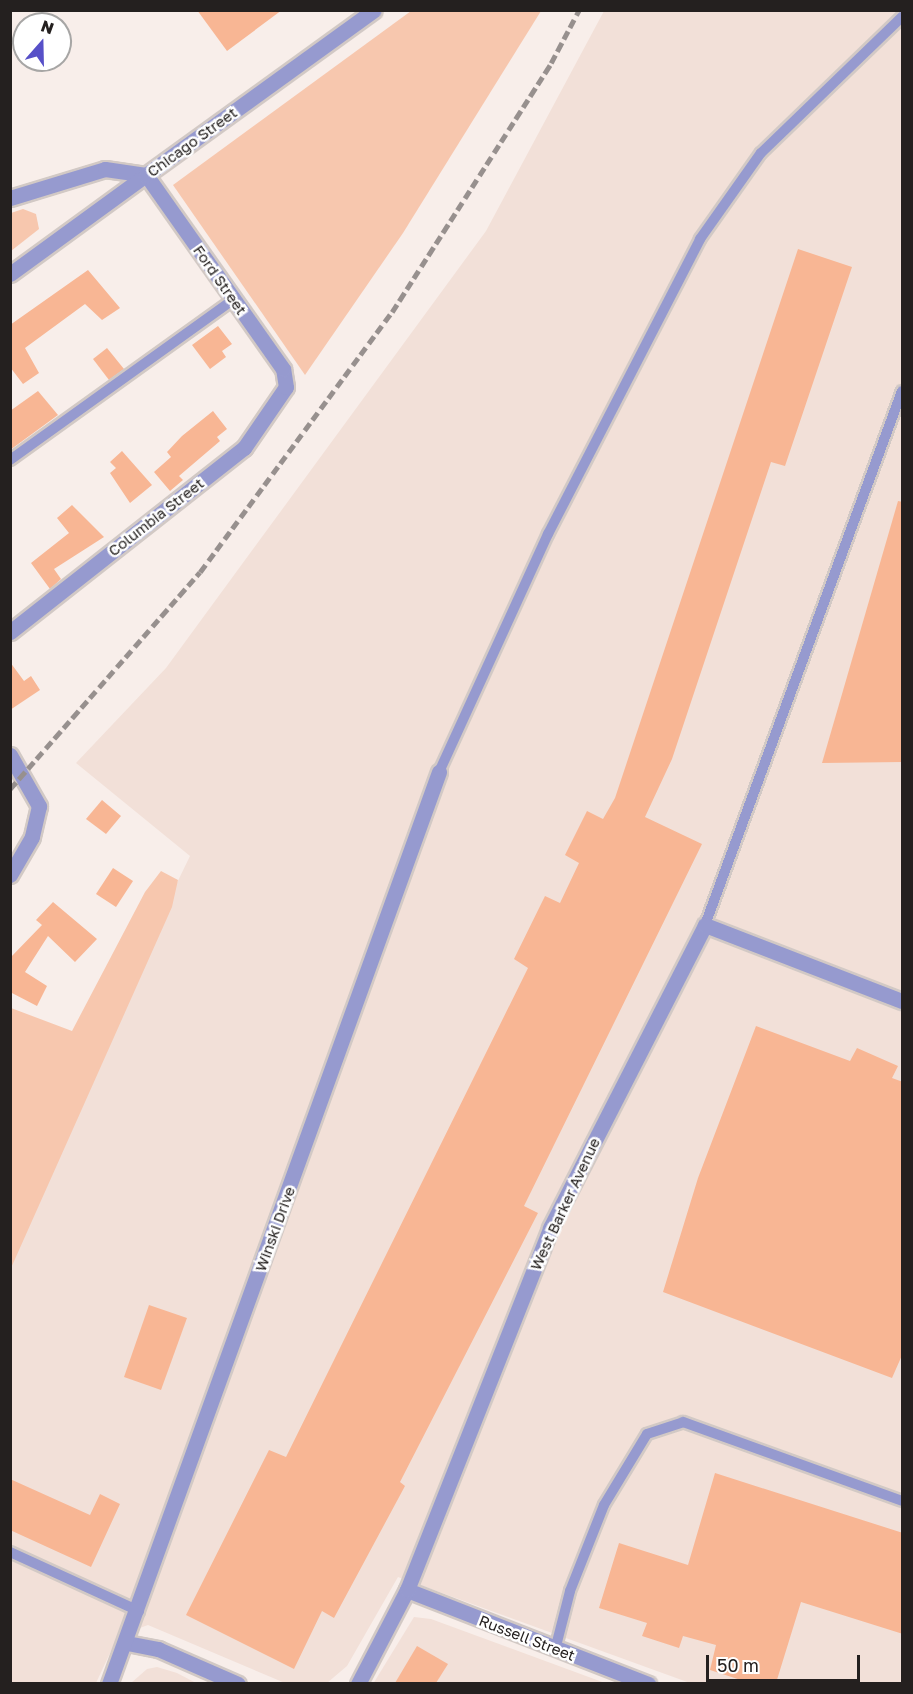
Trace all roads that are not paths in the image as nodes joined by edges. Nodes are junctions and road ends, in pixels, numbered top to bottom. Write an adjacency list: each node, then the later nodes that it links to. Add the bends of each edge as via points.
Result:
1 (374, 10): 3 (street, Chicago Street)
2 (902, 14): 12 (lane, via 760,153 700,239 548,534)
3 (146, 175): 4 (street, via 105,169); 5 (street, Chicago Street); 6 (street, Ford Street)
4 (10, 198)
5 (10, 274)
6 (234, 299): 7 (street, Ford Street, via 283,369); 9 (lane)
7 (286, 387): 10 (street, Columbia Street, via 244,448)
8 (903, 391): 14 (lane)
9 (10, 460)
10 (10, 632)
11 (10, 755): 13 (street, via 39,806 32,837)
12 (439, 772): 19 (street, Winski Drive)
13 (10, 874)
14 (705, 925): 15 (street); 18 (street, West Barker Avenue, via 550,1228)
15 (903, 1001)
16 (903, 1501): 21 (lane, via 683,1422 647,1434 604,1505 570,1591)
17 (10, 1552): 19 (lane)
18 (407, 1590): 21 (street, Russell Street); 24 (street, West Barker Avenue)
19 (139, 1611): 20 (street, Winski Drive)
20 (128, 1643): 22 (street, Winski Drive); 23 (street, via 158,1649)
21 (555, 1650): 25 (street, Russell Street)
22 (109, 1683)
23 (238, 1683)
24 (358, 1683)
25 (648, 1683)

